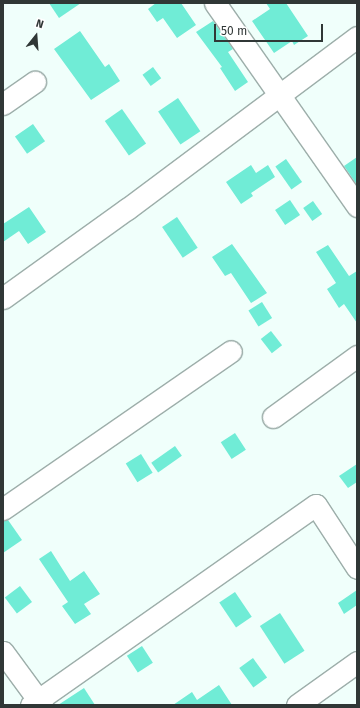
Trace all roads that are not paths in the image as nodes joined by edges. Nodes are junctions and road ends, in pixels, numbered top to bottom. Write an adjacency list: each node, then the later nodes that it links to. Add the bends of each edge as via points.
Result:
1 (215, 3): 4 (street)
2 (357, 37): 4 (street)
3 (35, 82): 5 (street)
4 (280, 94): 6 (street); 7 (street)
5 (3, 104)
6 (357, 206)
7 (3, 298)
8 (231, 351): 11 (street)
9 (357, 356): 10 (street)
10 (273, 417)
11 (3, 509)
12 (357, 568): 15 (street, via 316,505)
13 (3, 652): 15 (street)
14 (357, 662): 16 (street)
15 (37, 703)
16 (297, 705)

